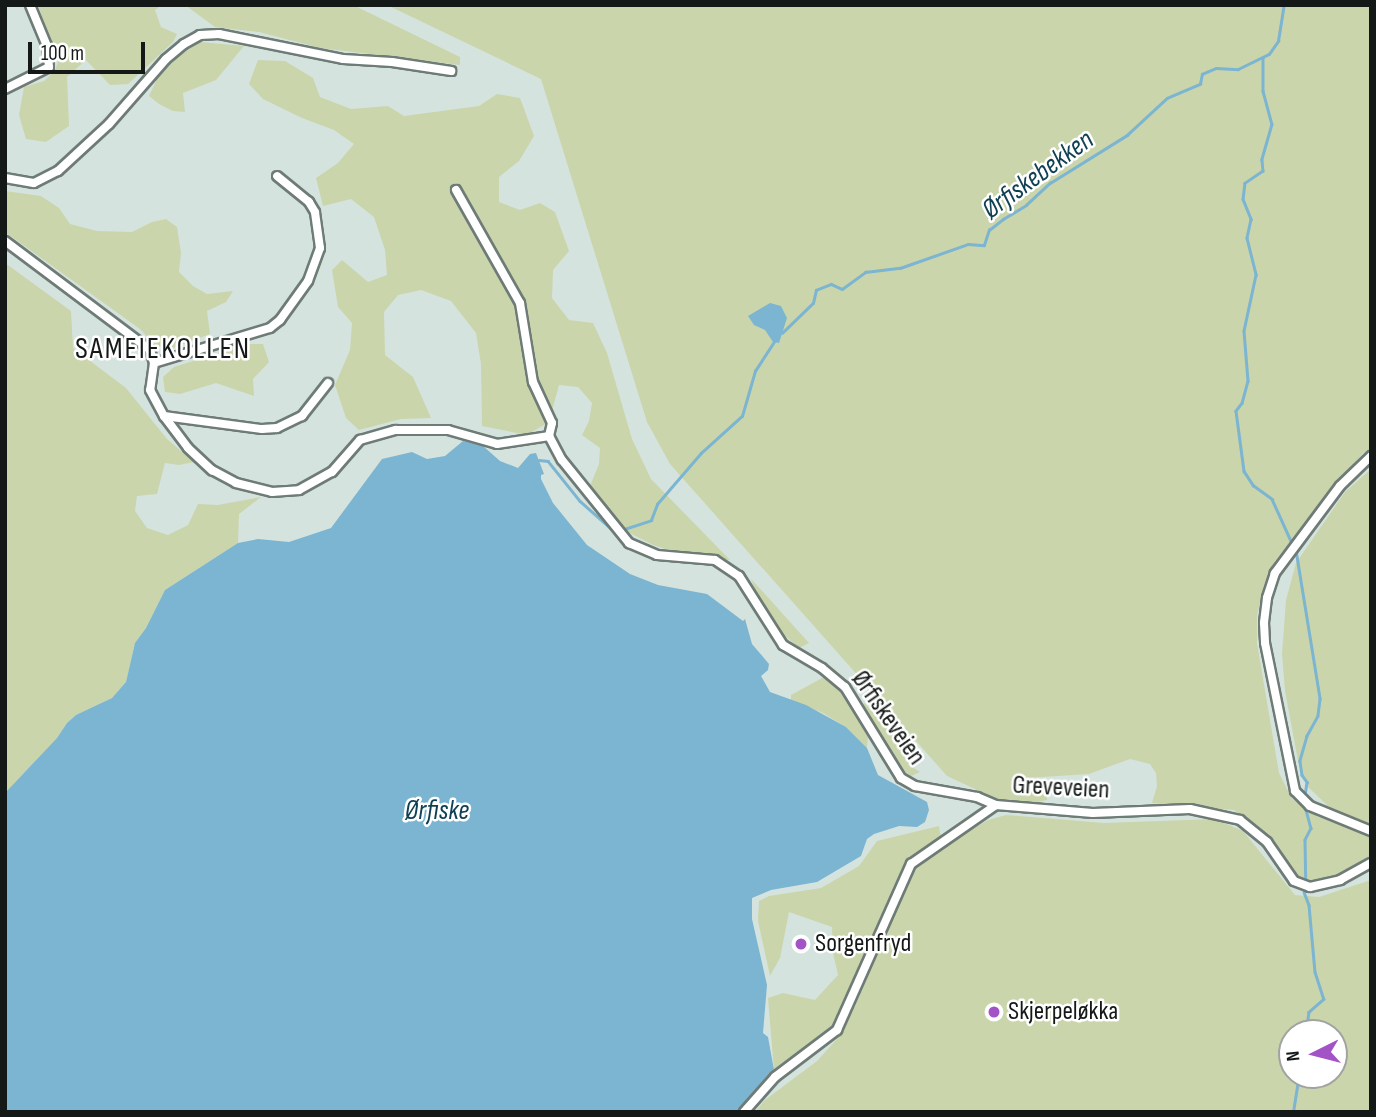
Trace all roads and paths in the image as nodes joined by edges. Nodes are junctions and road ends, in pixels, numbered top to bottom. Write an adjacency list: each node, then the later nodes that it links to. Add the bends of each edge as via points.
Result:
1 (30, 5): 3 (street, via 47,46 49,66)
2 (451, 71): 5 (street, via 343,59 219,34 200,36 166,59 109,124 58,171 34,183)
3 (5, 89)
4 (276, 176): 8 (street, via 315,212 320,248 308,281 270,328)
5 (5, 178)
6 (456, 190): 11 (street, via 520,303 533,382 552,423)
7 (5, 241): 8 (street, via 146,347)
8 (154, 363): 10 (street, via 150,390)
9 (328, 383): 10 (street, via 302,416 277,428)
10 (164, 416): 11 (street, via 212,470 236,483 272,492 314,484 332,472 360,440 382,432 448,430 497,444)
11 (551, 439): 13 (street, Ørfiskeveien, via 562,460 619,531 642,551 670,558 715,560 746,583 783,645 845,687 901,778 915,786 978,797)
12 (1371, 456): 14 (street, via 1340,486 1275,573 1266,598 1265,643 1295,791 1310,806)
13 (996, 806): 15 (street, Greveveien, via 1093,813 1190,809 1240,820 1267,842 1294,881 1310,887 1339,880); 16 (street, Greveveien, via 911,864 837,1030 775,1077)
14 (1371, 831)
15 (1371, 863)
16 (744, 1112)

